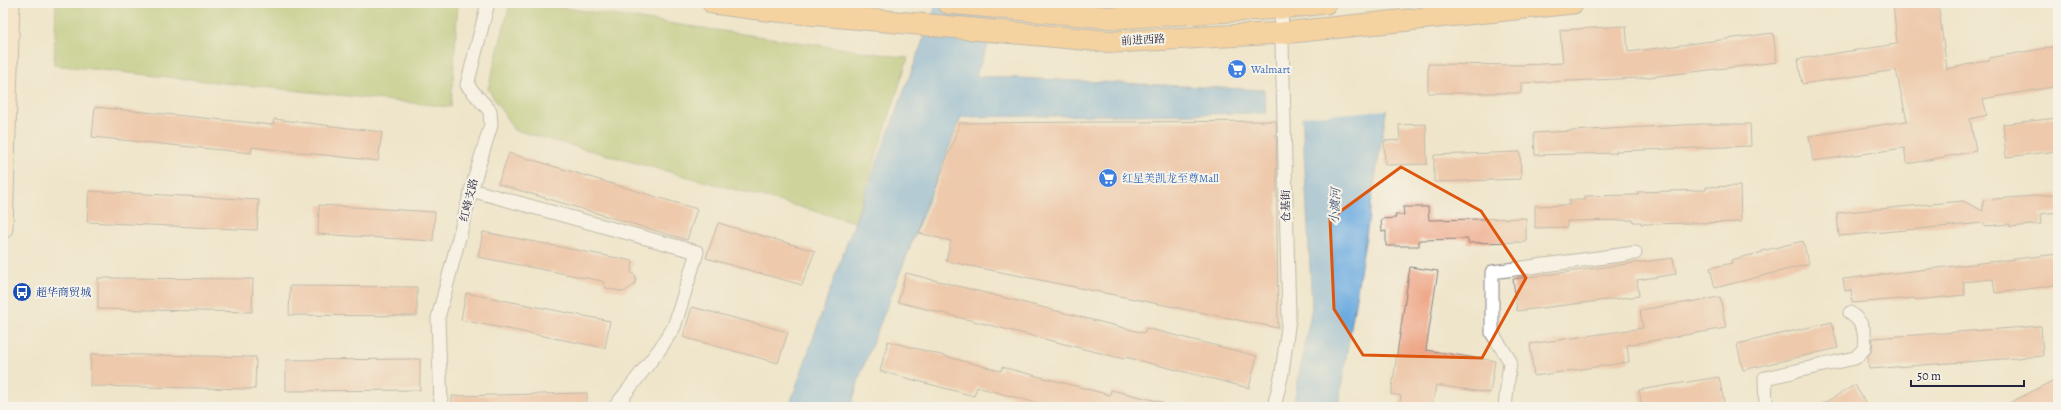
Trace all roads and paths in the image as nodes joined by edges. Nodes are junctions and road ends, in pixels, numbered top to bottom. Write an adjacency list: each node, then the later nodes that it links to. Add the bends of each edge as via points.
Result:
1 (10, 3): 10 (main road)
2 (488, 3): 9 (street, 红峰支路, via 467,85 490,111 491,125)
3 (713, 3): 8 (main road, 前进西路, via 1114,42)
4 (948, 3): 7 (main road, via 1115,18)
5 (1326, 3): 7 (main road)
6 (1573, 3): 8 (main road, 前进西路)
7 (1286, 6): 8 (street, 仓基街)
8 (1289, 32): 15 (street, 仓基街, via 1288,319 1282,373)
9 (471, 190): 13 (street, 红峰支路, via 438,318); 14 (street, via 697,252 674,327)
10 (3, 229)
11 (1635, 253): 16 (street, via 1492,272 1492,333 1510,361)
12 (1850, 313): 17 (street, via 1860,320 1865,329 1864,348 1855,358 1765,378)
13 (441, 407)
14 (615, 407)
15 (1274, 407)
16 (1505, 407)
17 (1766, 407)

